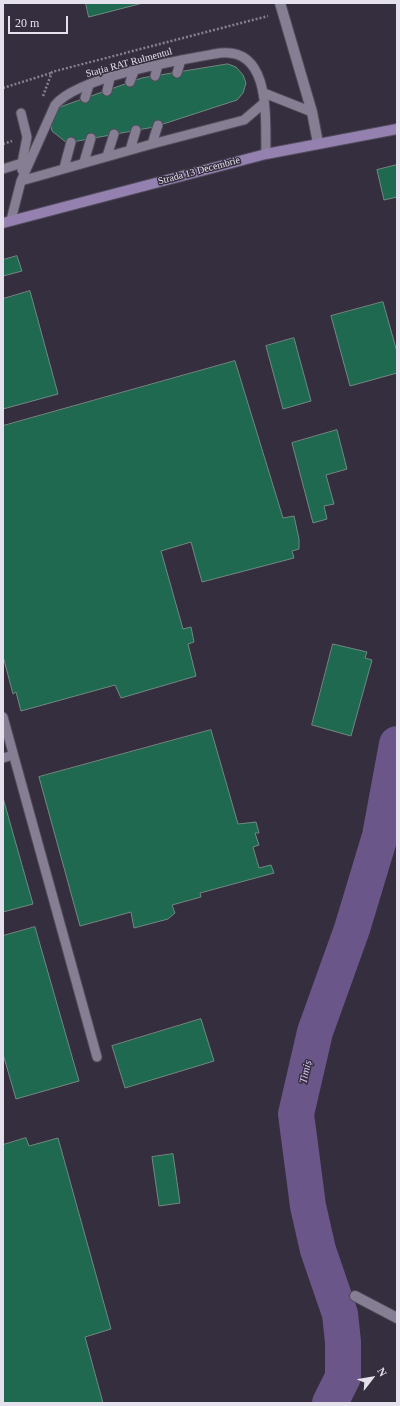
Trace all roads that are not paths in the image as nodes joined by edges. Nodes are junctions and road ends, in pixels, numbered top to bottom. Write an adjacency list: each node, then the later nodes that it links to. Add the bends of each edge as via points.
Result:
1 (280, 3): 14 (street)
2 (181, 60): 3 (lane, Stația RAT Rulmentul); 5 (lane); 11 (lane, Stația RAT Rulmentul, via 232,52 253,65)
3 (158, 65): 4 (lane, Stația RAT Rulmentul); 6 (lane)
4 (134, 71): 7 (lane, Stația RAT Rulmentul); 8 (lane)
5 (177, 73)
6 (155, 76)
7 (110, 78): 9 (lane, Stația RAT Rulmentul); 10 (lane)
8 (130, 82)
9 (89, 85): 12 (lane); 31 (lane, Stația RAT Rulmentul, via 61,97 55,105)
10 (107, 91)
11 (264, 93): 13 (lane, Stația RAT Rulmentul); 14 (lane)
12 (85, 98)
13 (264, 103): 23 (lane, via 244,120); 25 (lane, Stația RAT Rulmentul)
14 (312, 112): 22 (street)
15 (21, 113): 28 (lane, via 27,138)
16 (158, 125): 23 (lane)
17 (397, 129): 22 (main road, Strada 13 Decembrie)
18 (136, 130): 24 (lane)
19 (114, 134): 26 (lane)
20 (91, 138): 27 (lane)
21 (72, 142): 29 (lane)
22 (318, 143): 25 (main road, Strada 13 Decembrie)
23 (152, 144): 24 (lane)
24 (130, 150): 26 (lane)
25 (266, 154): 32 (main road, Strada 13 Decembrie)
26 (107, 156): 27 (lane)
27 (84, 162): 29 (lane)
28 (22, 164): 30 (lane); 31 (lane)
29 (64, 168): 31 (lane)
30 (3, 169)
31 (21, 181): 32 (lane, Stația RAT Rulmentul)
32 (7, 222)
33 (3, 717): 34 (lane)
34 (13, 755): 35 (lane); 36 (lane)
35 (3, 758)
36 (97, 1057)
37 (355, 1296): 38 (street)
38 (397, 1318)

